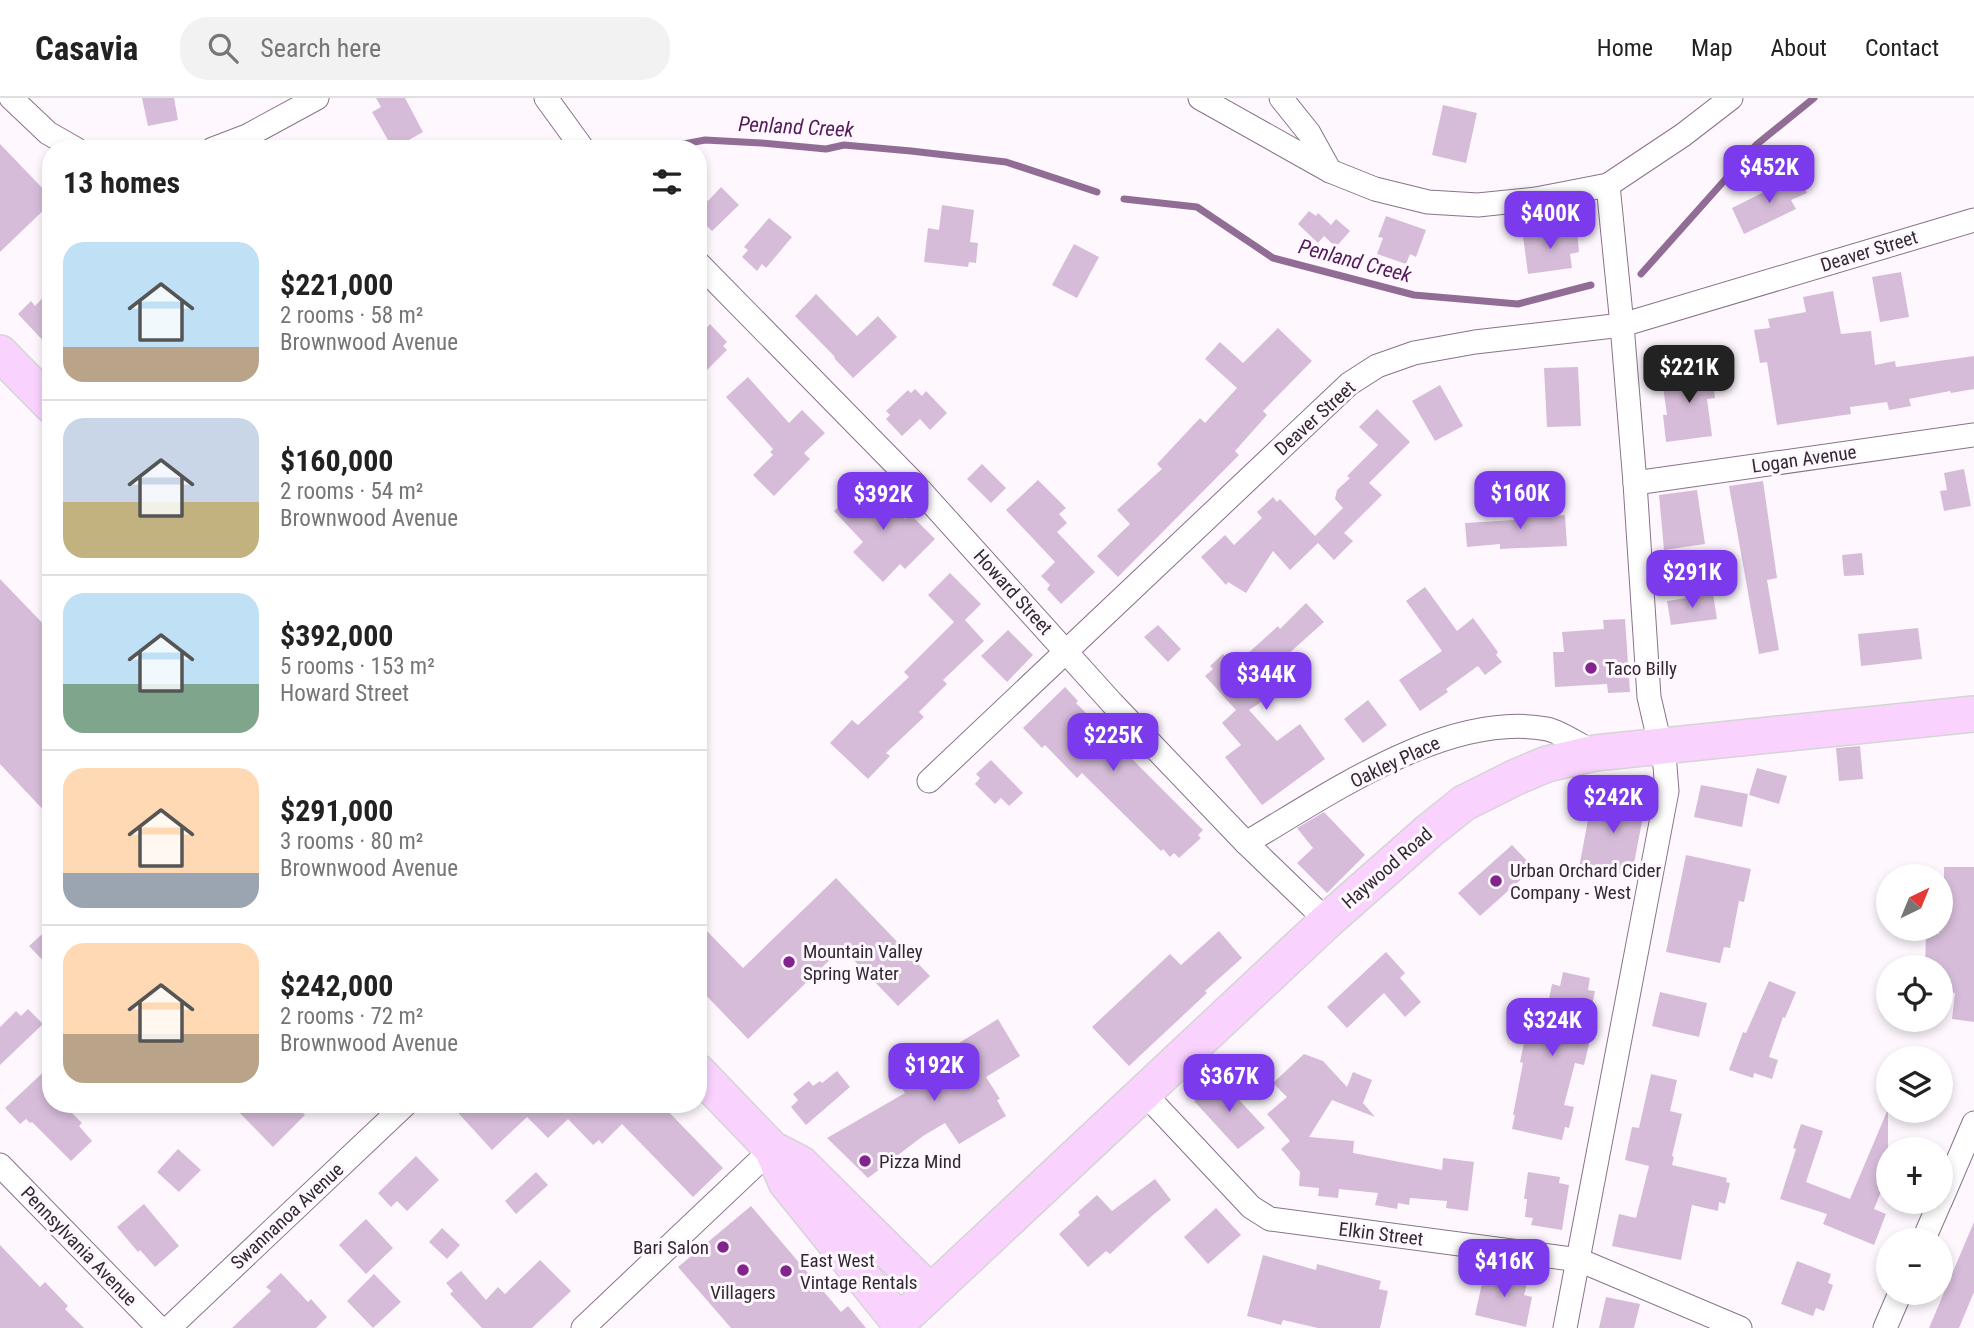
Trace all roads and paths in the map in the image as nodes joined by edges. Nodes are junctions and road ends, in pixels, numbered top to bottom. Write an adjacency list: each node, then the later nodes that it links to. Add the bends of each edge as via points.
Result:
1 (11, 98): 7 (street)
2 (317, 98): 8 (street)
3 (546, 98): 9 (street)
4 (1200, 98): 10 (street)
5 (1280, 98): 10 (street, via 1309,133)
6 (1731, 98): 11 (street)
7 (60, 140)
8 (237, 140)
9 (576, 140)
10 (1330, 171): 11 (street, via 1375,189 1428,202 1478,205 1536,200)
11 (1608, 185): 14 (street)
12 (1974, 220): 14 (street, Deaver Street)
13 (707, 272): 19 (street, Howard Street, via 911,480)
14 (1622, 326): 18 (street); 19 (street, Deaver Street, via 1475,342 1414,353 1377,366 1349,384)
15 (0, 353): 16 (main road)
16 (42, 396)
17 (1974, 435): 18 (street, Logan Avenue)
18 (1635, 483): 21 (street, via 1649,697)
19 (1066, 651): 23 (street, Deaver Street); 24 (street, Howard Street)
20 (1974, 714): 21 (main road, Haywood Road)
21 (1661, 748): 22 (main road, Haywood Road); 33 (street, via 1667,791)
22 (1595, 753): 24 (street, Oakley Place, via 1550,729 1511,726 1474,731 1436,741 1357,777); 25 (main road, Haywood Road, via 1547,764 1464,803)
23 (929, 781)
24 (1246, 843): 25 (street, Howard Street)
25 (1327, 920): 27 (main road, Haywood Road)
26 (707, 1081): 30 (main road, Haywood Road)
27 (1144, 1093): 33 (street, Elkin Street, via 1251,1207 1270,1219); 34 (main road, Haywood Road)
28 (396, 1113): 38 (street, Swannanoa Avenue)
29 (1974, 1123): 32 (street)
30 (772, 1149): 34 (main road, Haywood Road, via 801,1164); 36 (main road, Haywood Road, via 786,1182); 39 (street)
31 (0, 1165): 37 (street, Pennsylvania Avenue)
32 (1953, 1171)
33 (1578, 1260): 40 (street); 41 (street, Elkin Street)
34 (930, 1292): 36 (main road, Haywood Road)
35 (1895, 1305): 42 (street)
36 (896, 1325)
37 (159, 1328)
38 (169, 1328)
39 (583, 1328)
40 (1565, 1328)
41 (1740, 1328)
42 (1885, 1328)

